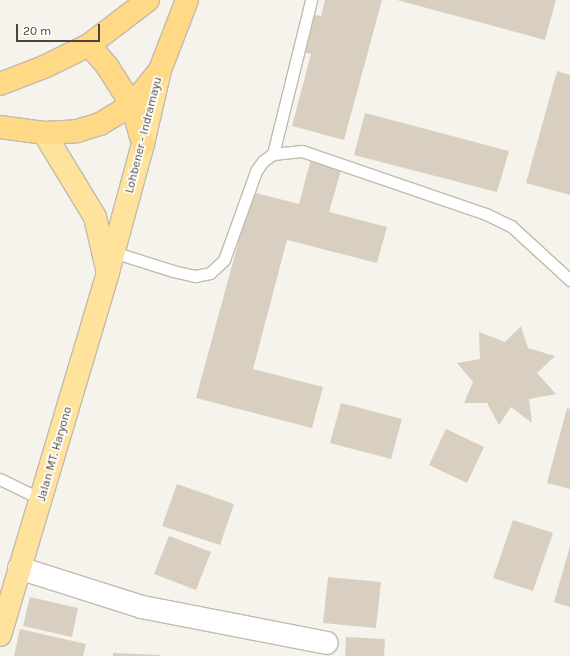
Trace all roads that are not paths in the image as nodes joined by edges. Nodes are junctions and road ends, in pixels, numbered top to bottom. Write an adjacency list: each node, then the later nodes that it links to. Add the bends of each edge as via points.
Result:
1 (148, 0): 4 (highway)
2 (187, 0): 5 (highway, Lohbener - Indramayu)
3 (312, 0): 11 (lane)
4 (89, 45): 6 (highway, via 44,67); 7 (highway, via 108,66)
5 (160, 70): 7 (highway); 10 (main road, Lohbener - Indramayu)
6 (0, 84)
7 (132, 105): 9 (highway, via 100,124 77,131); 10 (highway)
8 (0, 127): 9 (highway)
9 (44, 133): 12 (main road, via 95,217)
10 (143, 144): 12 (main road, Lohbener - Indramayu)
11 (273, 154): 12 (lane, via 263,160 256,171 224,260 210,273 195,276); 13 (lane, via 302,151 329,158 486,214 511,226)
12 (111, 262): 15 (main road, Jalan MT. Haryono)
13 (570, 280)
14 (0, 479): 15 (lane)
15 (41, 499): 16 (main road, Jalan MT. Haryono)
16 (19, 568): 17 (main road, Jalan MT. Haryono); 18 (street, via 142,607)
17 (0, 635)
18 (327, 643)

